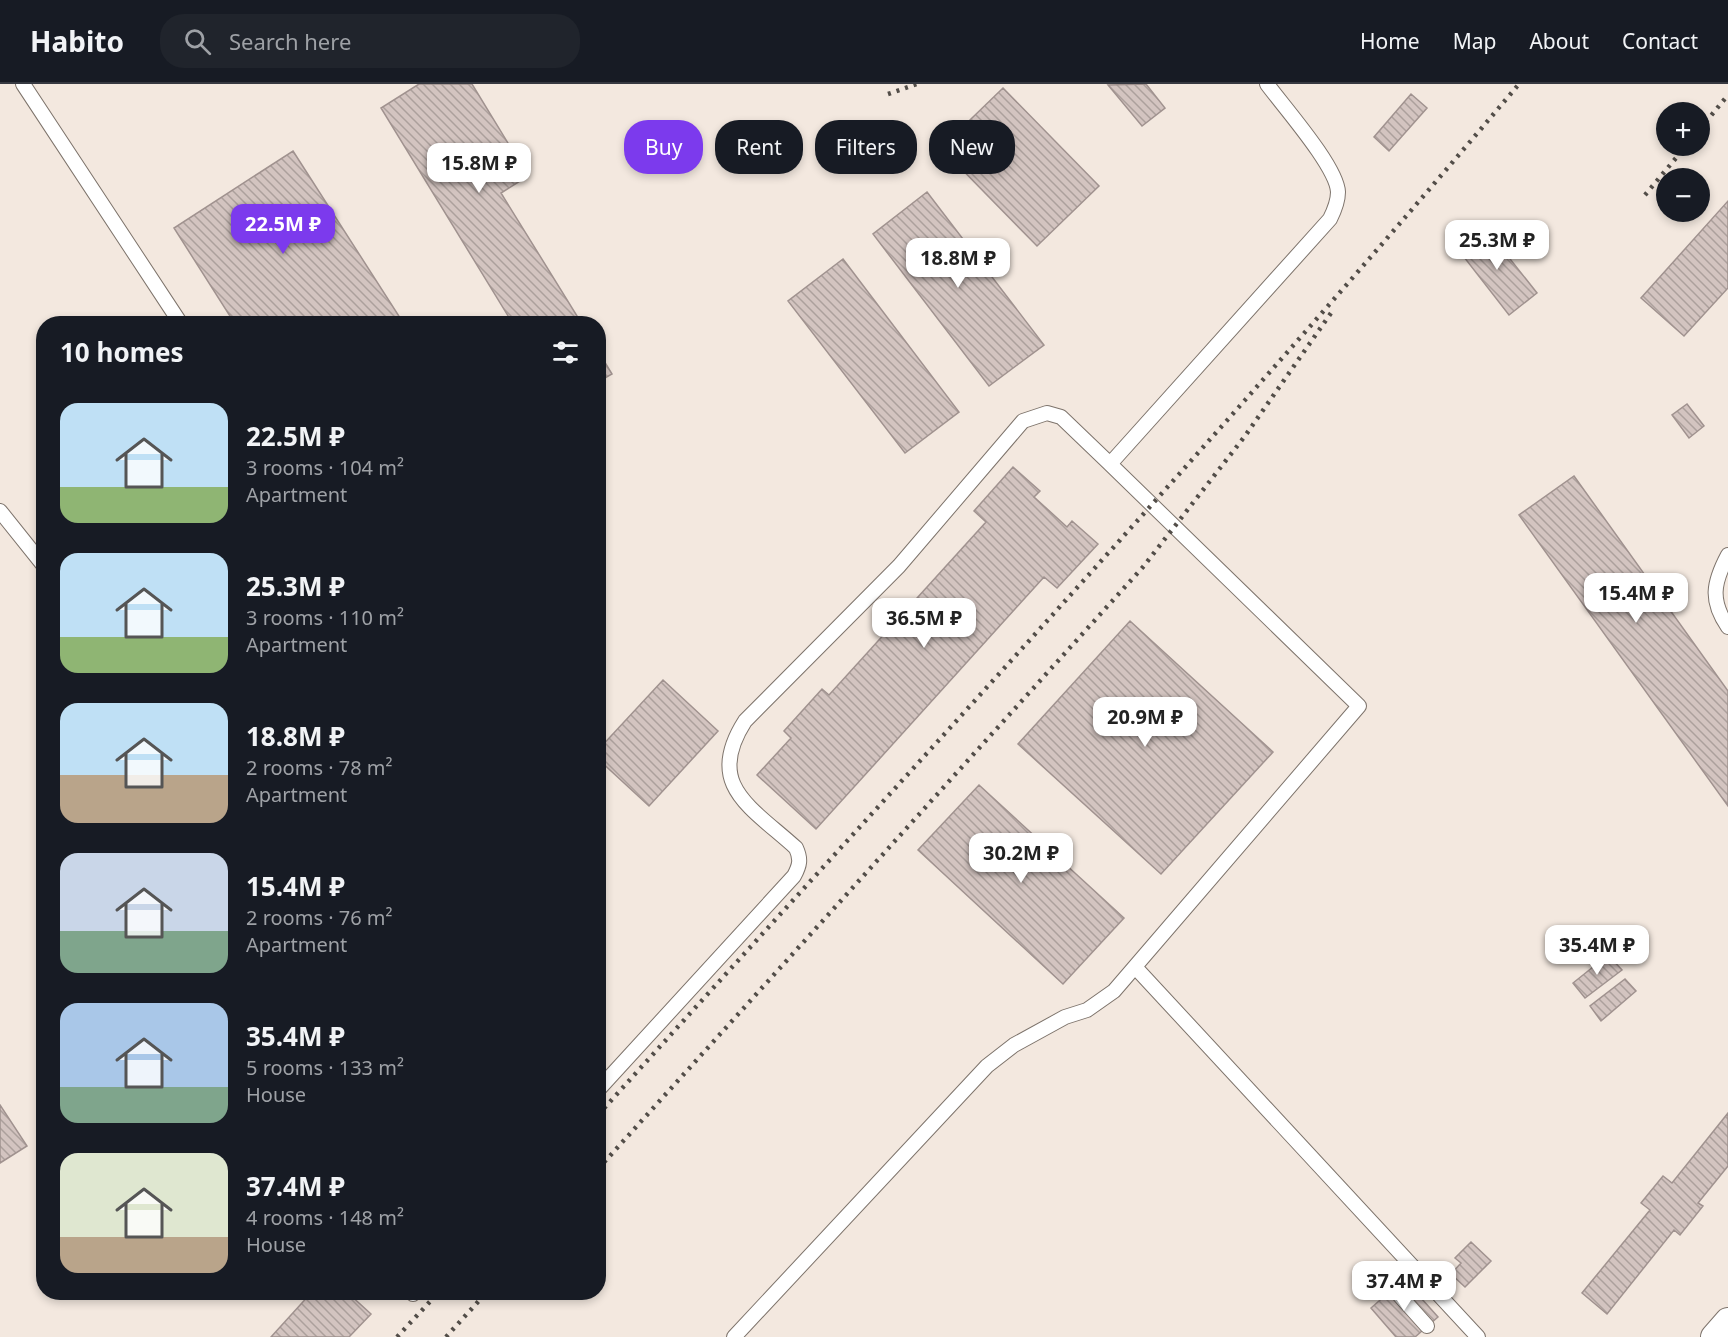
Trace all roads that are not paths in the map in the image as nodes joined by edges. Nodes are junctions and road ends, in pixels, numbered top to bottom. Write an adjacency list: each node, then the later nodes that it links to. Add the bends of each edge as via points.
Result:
1 (23, 84): 3 (lane)
2 (1267, 84): 4 (lane, via 1331,172 1338,194 1335,207 1330,219)
3 (176, 316)
4 (1110, 464): 9 (lane, via 1359,706); 10 (lane, via 1061,417 1047,413 1023,421 899,566 745,721 728,756 728,773 737,793 796,848 799,866)
5 (0, 511): 7 (lane)
6 (1728, 555): 8 (lane, via 1720,570 1714,600)
7 (36, 556)
8 (1728, 627)
9 (1136, 968): 14 (lane, via 1114,991 1087,1010 1039,1031 987,1066); 15 (lane)
10 (606, 1081)
11 (1393, 1288): 13 (lane)
12 (1728, 1321): 16 (street)
13 (1427, 1326)
14 (734, 1337)
15 (1478, 1337)
16 (1714, 1337)

